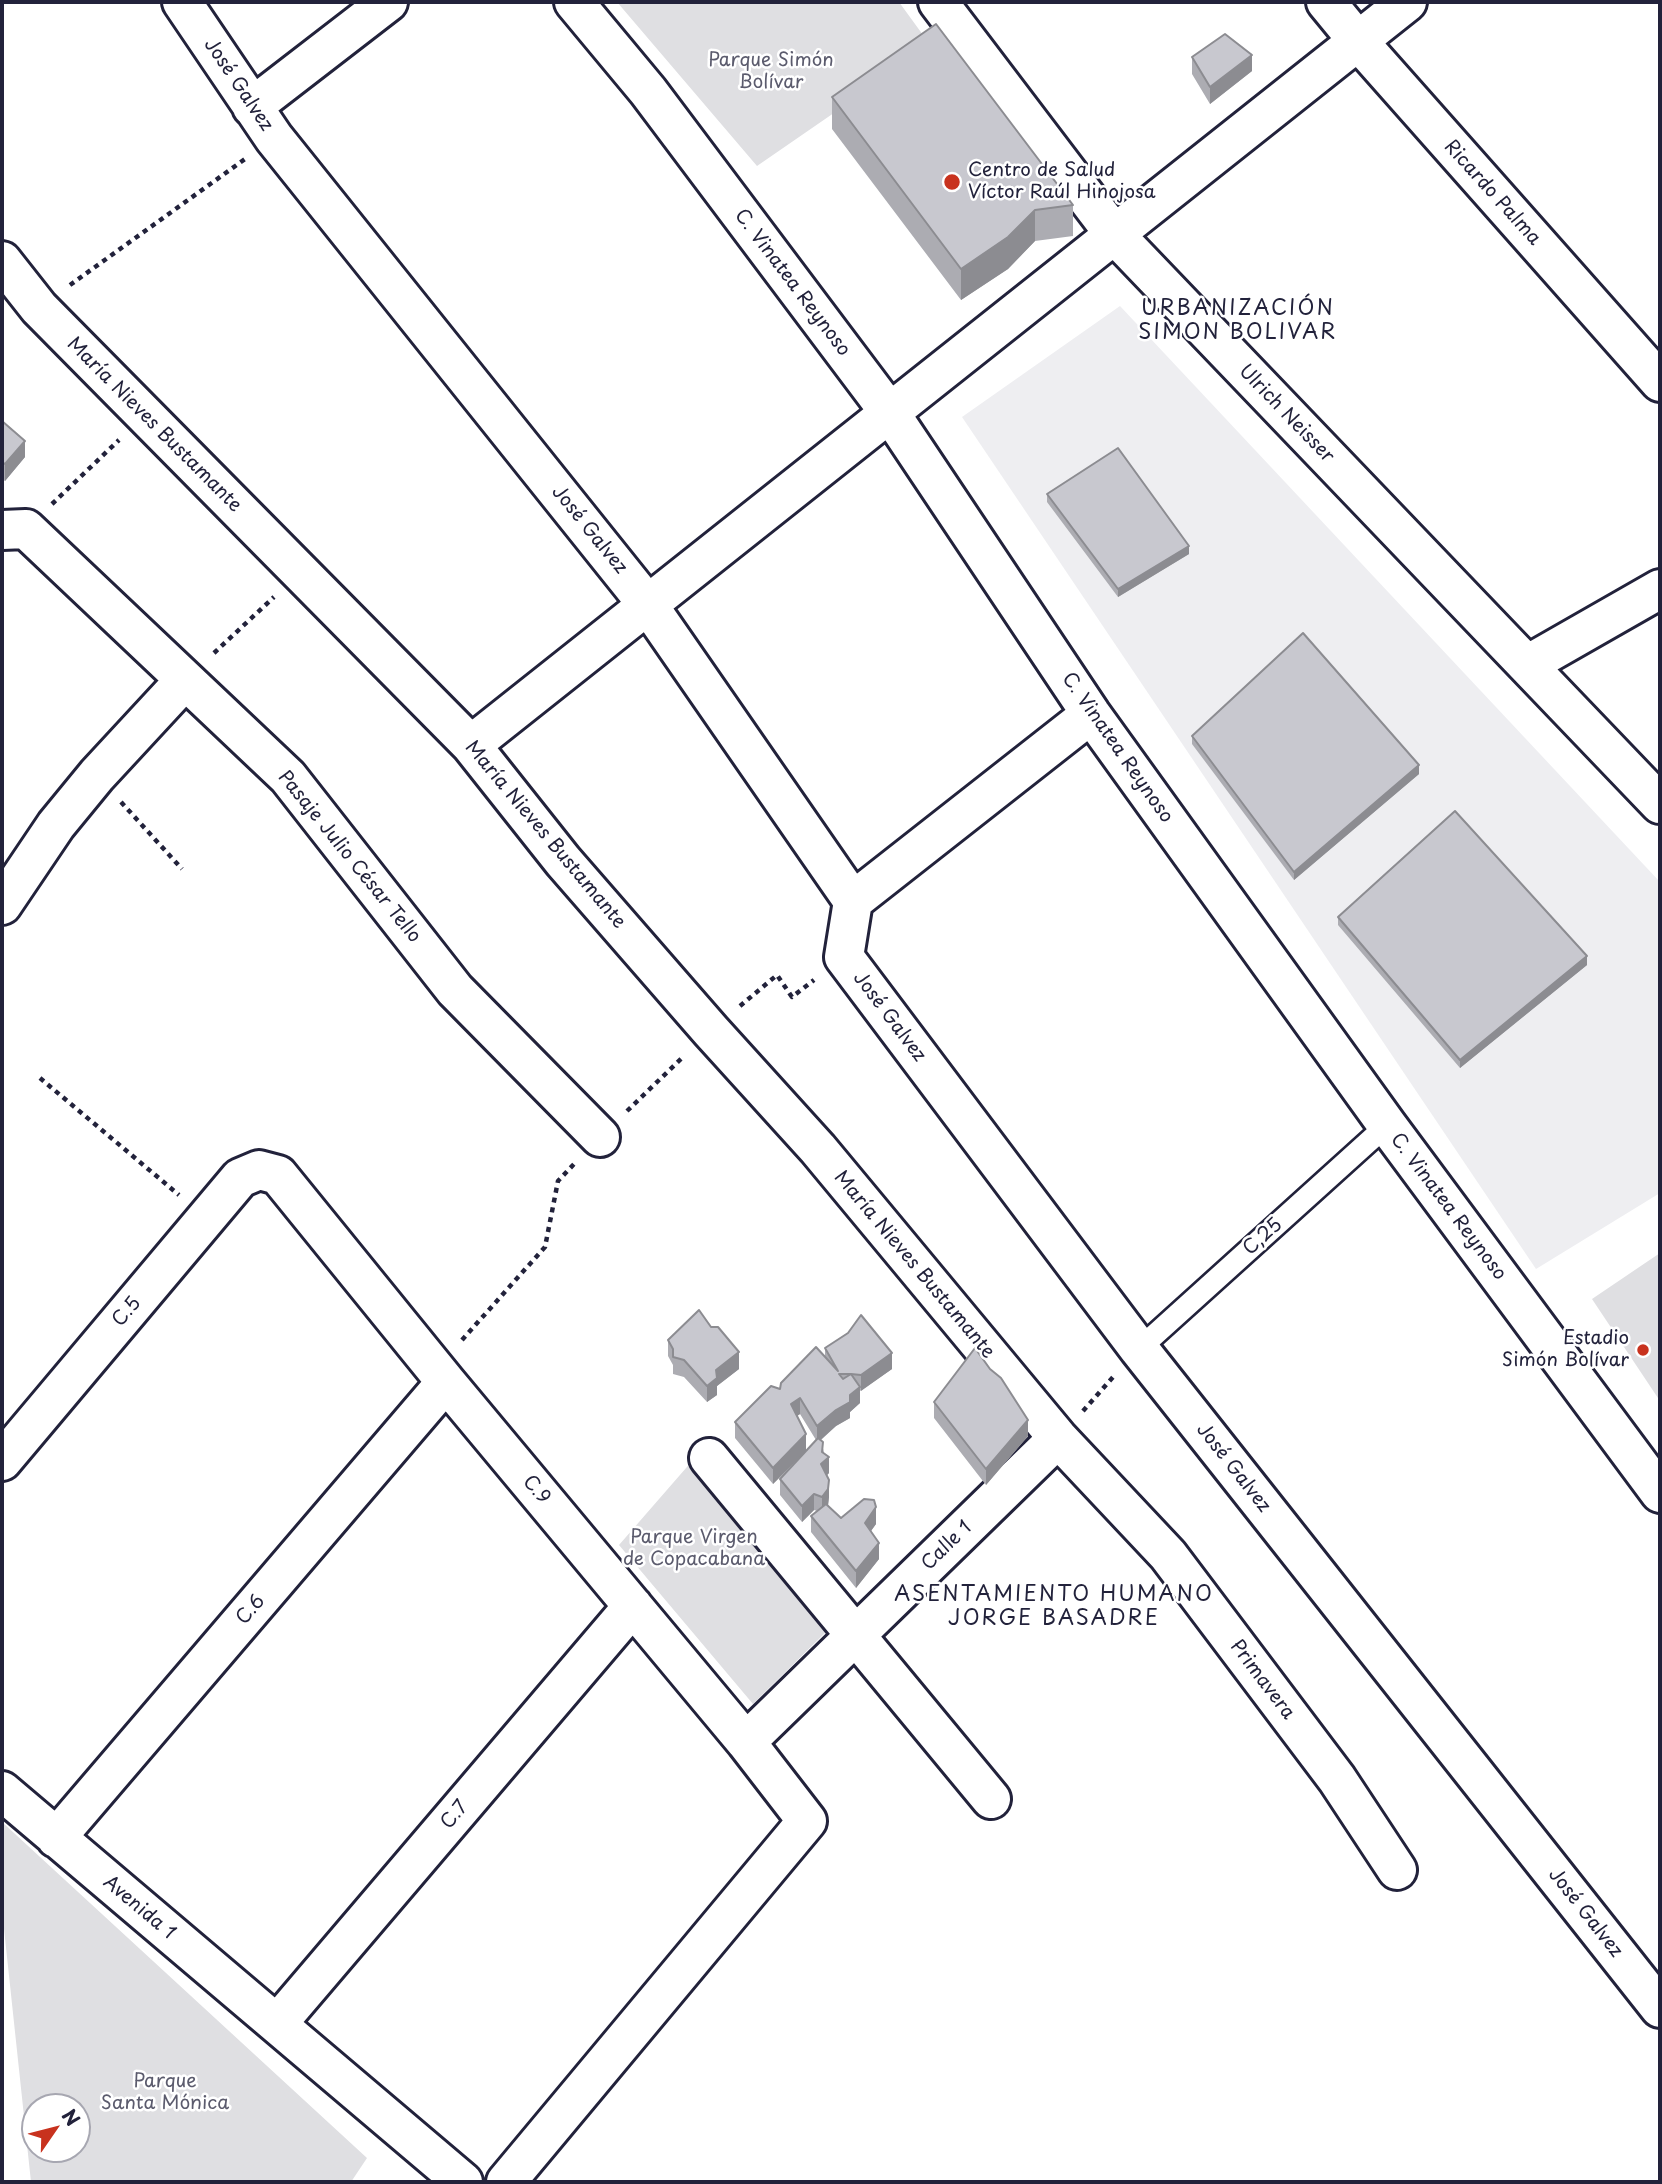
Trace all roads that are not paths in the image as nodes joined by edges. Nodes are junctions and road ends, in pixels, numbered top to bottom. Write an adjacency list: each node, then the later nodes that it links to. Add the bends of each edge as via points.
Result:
1 (182, 2): 8 (street, José Galvez)
2 (388, 2): 8 (street)
3 (574, 2): 12 (street, C. Vinatea Reynoso, via 648,91)
4 (938, 2): 9 (street, Ulrich Neisser)
5 (1326, 2): 7 (street, Ricardo Palma)
6 (1408, 2): 7 (street)
7 (1358, 41): 9 (street); 11 (street, Ricardo Palma)
8 (252, 107): 15 (street, José Galvez)
9 (1115, 235): 12 (street); 16 (street, Ulrich Neisser)
10 (2, 261): 19 (street, María Nieves Bustamante, via 39,308)
11 (1660, 382)
12 (890, 413): 15 (street); 18 (street, C. Vinatea Reynoso)
13 (14, 530): 17 (street, Pasaje Julio César Tello)
14 (1660, 589): 16 (street)
15 (648, 605): 19 (street); 21 (street, José Galvez)
16 (1527, 666): 20 (street, Ulrich Neisser)
17 (184, 681): 22 (street, via 56,825); 24 (street, Pasaje Julio César Tello, via 288,776 455,990)
18 (1091, 714): 21 (street); 23 (street, C. Vinatea Reynoso)
19 (471, 746): 28 (street, María Nieves Bustamante, via 563,861 818,1149)
20 (1660, 804)
21 (853, 901): 26 (street, José Galvez, via 844,957)
22 (2, 905)
23 (1387, 1125): 26 (lane, C,25); 31 (street, C. Vinatea Reynoso)
24 (600, 1137)
25 (259, 1171): 27 (street, C.9, via 278,1175); 30 (street, C.5, via 240,1178)
26 (1139, 1349): 39 (street, José Galvez)
27 (441, 1376): 32 (street, C.9); 37 (street, C.6)
28 (1058, 1437): 33 (street, Calle 1); 38 (street, Primavera, via 1168,1555 1336,1779)
29 (709, 1458): 33 (street)
30 (2, 1461)
31 (1660, 1493)
32 (633, 1606): 34 (street, C.9); 40 (street, C.7)
33 (855, 1635): 34 (street, Calle 1); 36 (street)
34 (746, 1742): 42 (street, C.9, via 807,1821)
35 (2, 1791): 37 (street, Avenida 1)
36 (991, 1799)
37 (56, 1838): 40 (street, Avenida 1)
38 (1397, 1870)
39 (1660, 2008)
40 (277, 2024): 41 (street, Avenida 1)
41 (463, 2182)
42 (506, 2182)

